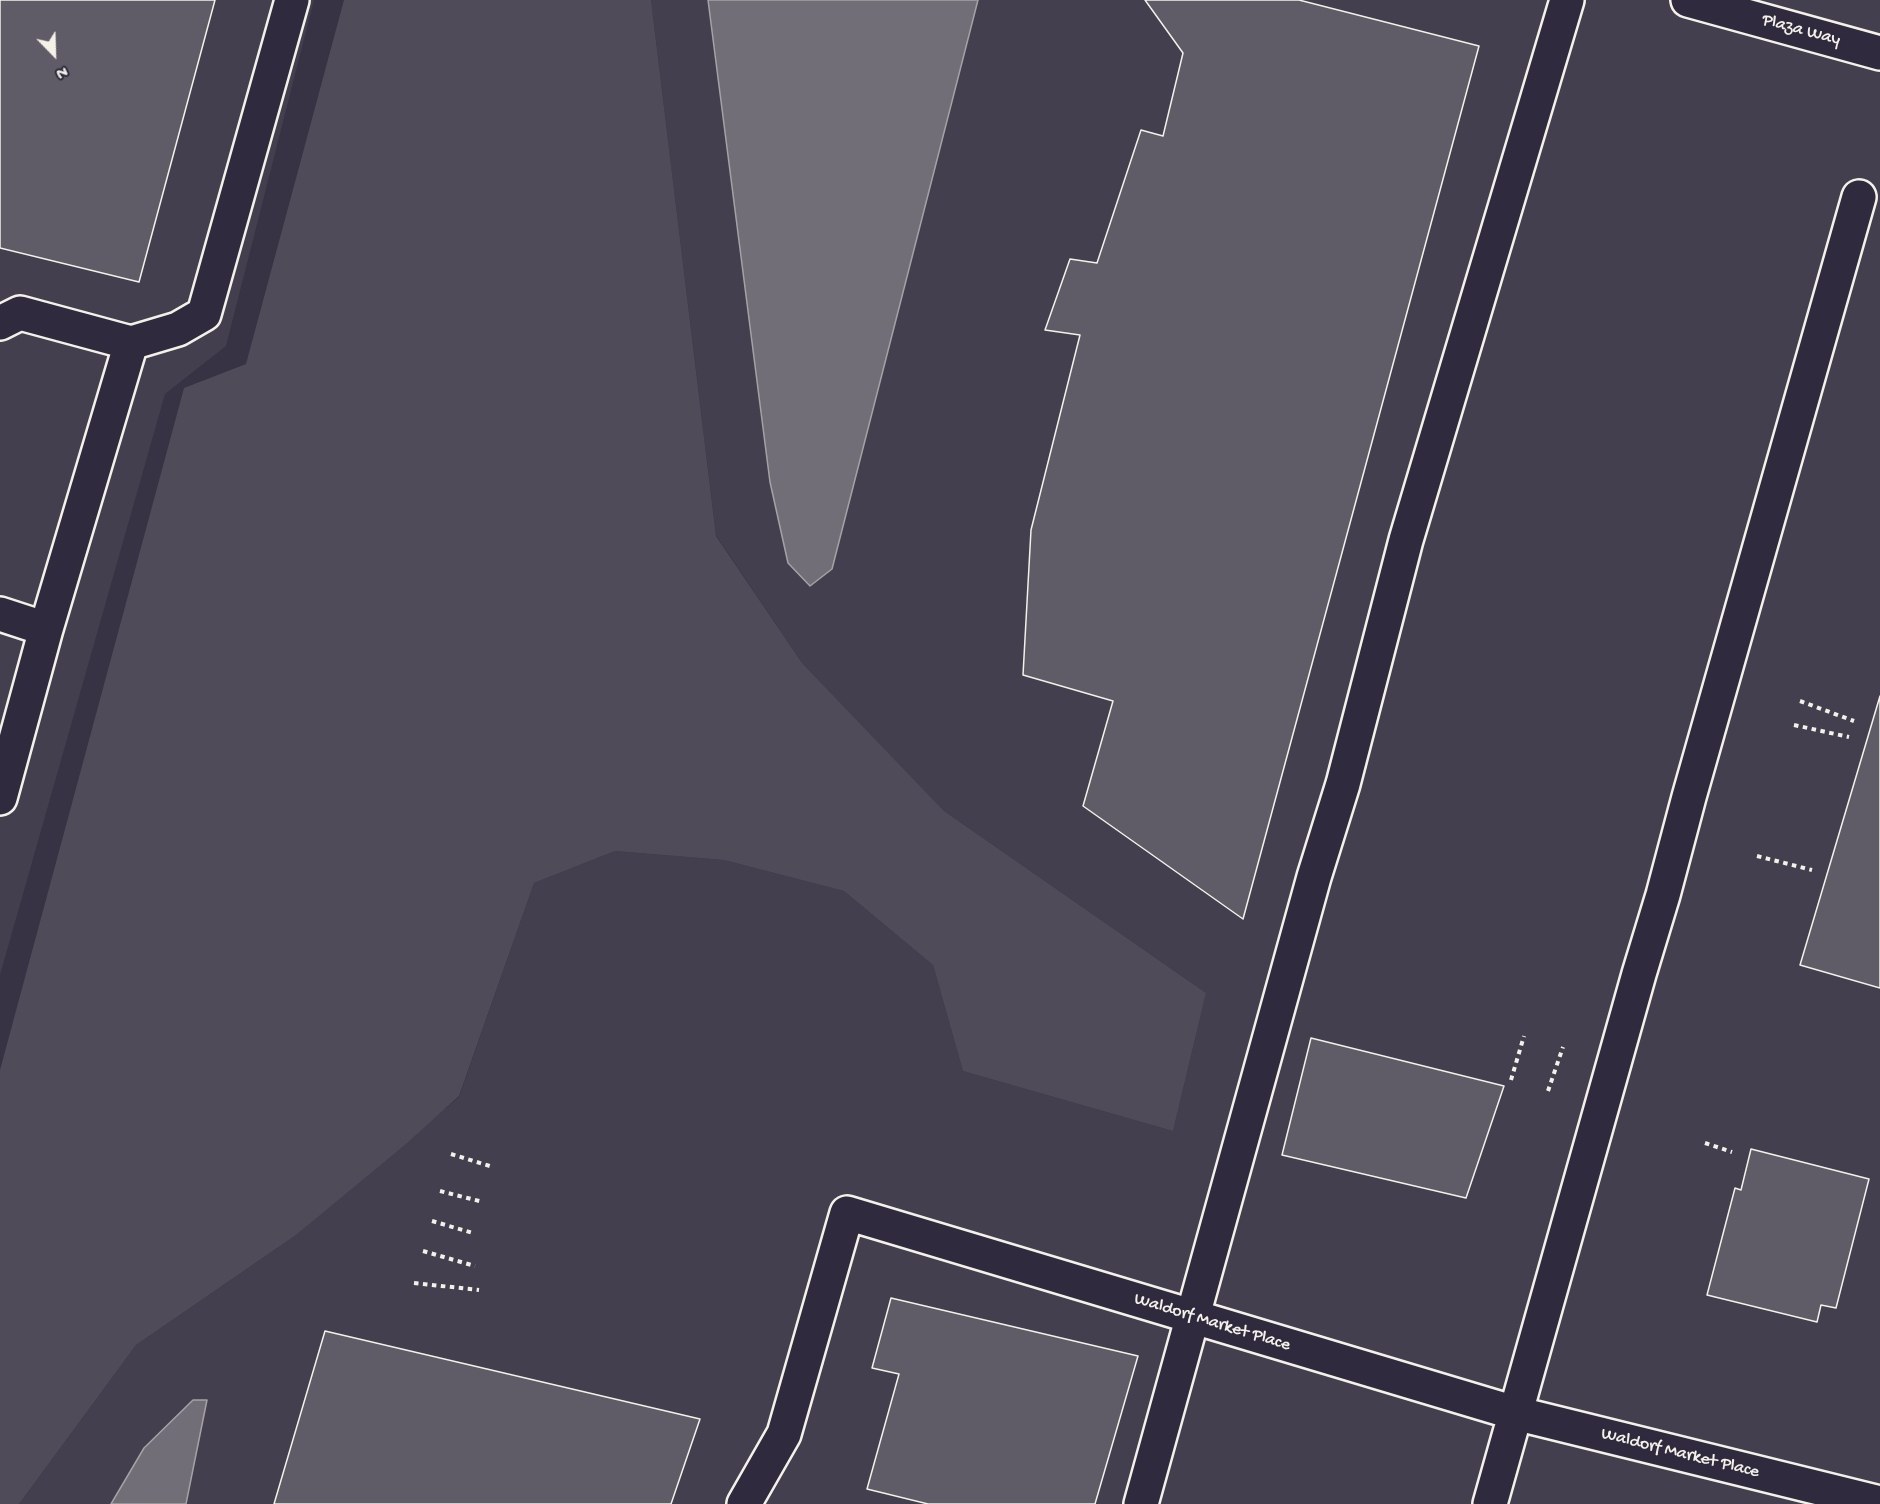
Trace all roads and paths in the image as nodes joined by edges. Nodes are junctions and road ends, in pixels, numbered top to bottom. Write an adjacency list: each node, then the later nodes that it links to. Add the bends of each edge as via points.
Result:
1 (292, 0): 7 (street, via 204,314 178,329)
2 (1567, 0): 33 (street, via 1406,540 1343,784)
3 (1688, 0): 4 (street, Plaza Way)
4 (1880, 53)
5 (1859, 197): 34 (street)
6 (0, 323): 7 (street, via 20,313)
7 (131, 343): 9 (street)
8 (0, 614): 9 (street)
9 (46, 630): 14 (street)
10 (1800, 701): 11 (path)
11 (1854, 721)
12 (1794, 725): 13 (path)
13 (1849, 737)
14 (0, 798)
15 (1757, 856): 16 (path)
16 (1812, 870)
17 (1524, 1036): 19 (path)
18 (1563, 1047): 20 (path)
19 (1511, 1080)
20 (1548, 1091)
21 (1705, 1143): 22 (path)
22 (1732, 1152)
23 (451, 1154): 24 (path)
24 (494, 1167)
25 (440, 1191): 26 (path)
26 (483, 1202)
27 (432, 1221): 28 (path)
28 (473, 1233)
29 (423, 1251): 30 (path)
30 (475, 1266)
31 (414, 1283): 32 (path)
32 (479, 1290)
33 (1194, 1317): 34 (street, Waldorf Market Place); 36 (street, Waldorf Market Place, via 847,1214 784,1434); 37 (street)
34 (1515, 1413): 35 (street, Waldorf Market Place); 38 (street)
35 (1880, 1503)
36 (744, 1504)
37 (1141, 1504)
38 (1490, 1504)

